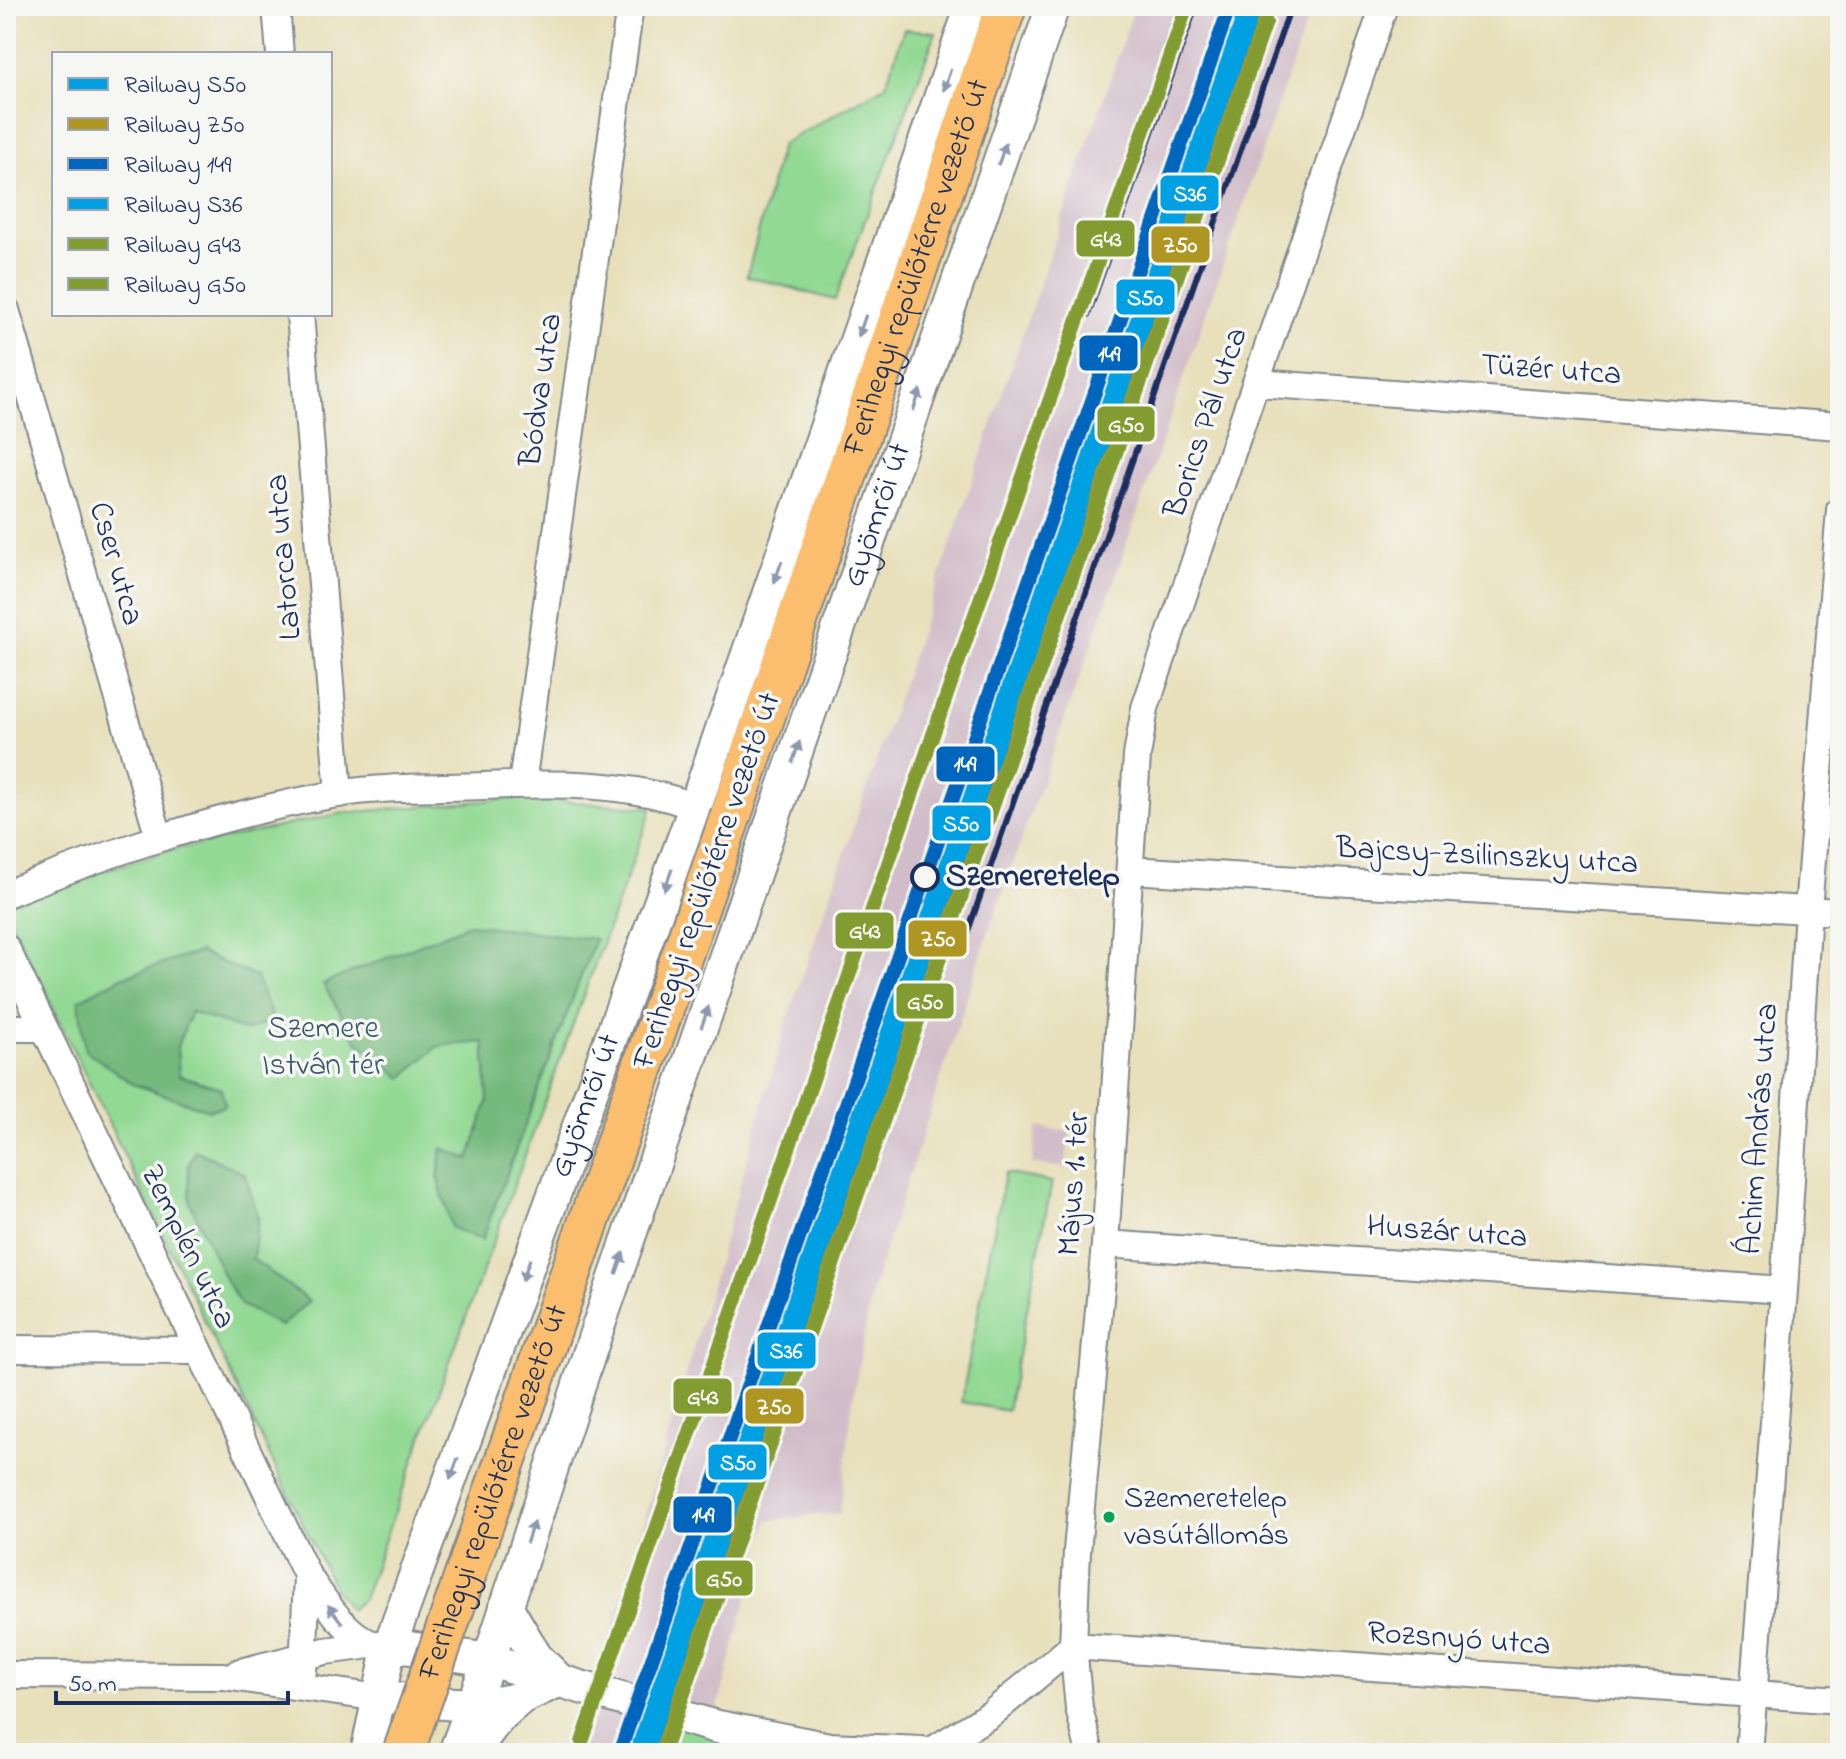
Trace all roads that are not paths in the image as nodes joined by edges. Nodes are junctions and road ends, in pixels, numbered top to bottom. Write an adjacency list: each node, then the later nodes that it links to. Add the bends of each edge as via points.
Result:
1 (276, 6): 7 (street)
2 (630, 6): 13 (street, Bódva utca)
3 (972, 6): 15 (street, Gyömrői út, one-way to 15)
4 (1006, 6): 15 (main road, Ferihegyi repülőtérre vezető út)
5 (1053, 6): 29 (street, Gyömrői út, one-way to 5)
6 (1384, 6): 10 (street, Borics Pál utca)
7 (280, 52)
8 (6, 310): 16 (street, Cser utca)
9 (300, 316): 14 (street, Latorca utca)
10 (1257, 383): 11 (street, Tüzér utca); 17 (street, Borics Pál utca, via 1145,708)
11 (1840, 426)
12 (1840, 510): 19 (street, Áchim András utca)
13 (522, 784): 14 (street); 15 (street, via 592,785 659,795)
14 (339, 794): 16 (street)
15 (713, 811): 30 (street, Gyömrői út, one-way to 30); 44 (main road, Ferihegyi repülőtérre vezető út, bridge)
16 (159, 837): 18 (street)
17 (1130, 870): 19 (street, Bajcsy-Zsilinszky utca); 24 (street, Május 1. tér)
18 (6, 894)
19 (1808, 910): 20 (street, Bajcsy-Zsilinszky utca); 25 (street, Áchim András utca)
20 (1840, 912)
21 (6, 948): 23 (street, Zemplén utca)
22 (6, 1028): 23 (street)
23 (44, 1028): 27 (street, Zemplén utca)
24 (1105, 1244): 25 (street, Huszár utca); 31 (street, Május 1. tér)
25 (1784, 1290): 38 (street, Áchim András utca)
26 (6, 1349): 27 (street)
27 (199, 1350): 28 (street, Zemplén utca)
28 (307, 1575): 30 (street, Zemplén utca, one-way to 28, via 359,1638 339,1621); 32 (street, Zemplén utca)
29 (506, 1606): 33 (street, Gyömrői út); 36 (street, via 536,1657)
30 (380, 1644): 32 (street); 33 (street); 39 (street, Gyömrői út)
31 (1073, 1646): 38 (street, Rozsnyó utca); 47 (street, via 991,1714); 48 (street)
32 (303, 1656): 35 (street); 37 (street, Zemplén utca, via 306,1678)
33 (489, 1660): 36 (street); 42 (street, Gyömrői út)
34 (6, 1675): 35 (street)
35 (223, 1676): 37 (street)
36 (560, 1681): 40 (street); 47 (street, via 696,1722 789,1742)
37 (317, 1689): 39 (street)
38 (1753, 1695): 41 (street, Rozsnyó utca); 49 (street, Áchim András utca)
39 (380, 1698): 42 (street); 43 (street, Gyömrői út)
40 (521, 1698): 42 (street); 46 (street)
41 (1840, 1700)
42 (473, 1704): 45 (street, Gyömrői út)
43 (367, 1753)
44 (403, 1753)
45 (455, 1753)
46 (472, 1753)
47 (925, 1753)
48 (1090, 1753)
49 (1749, 1753)

